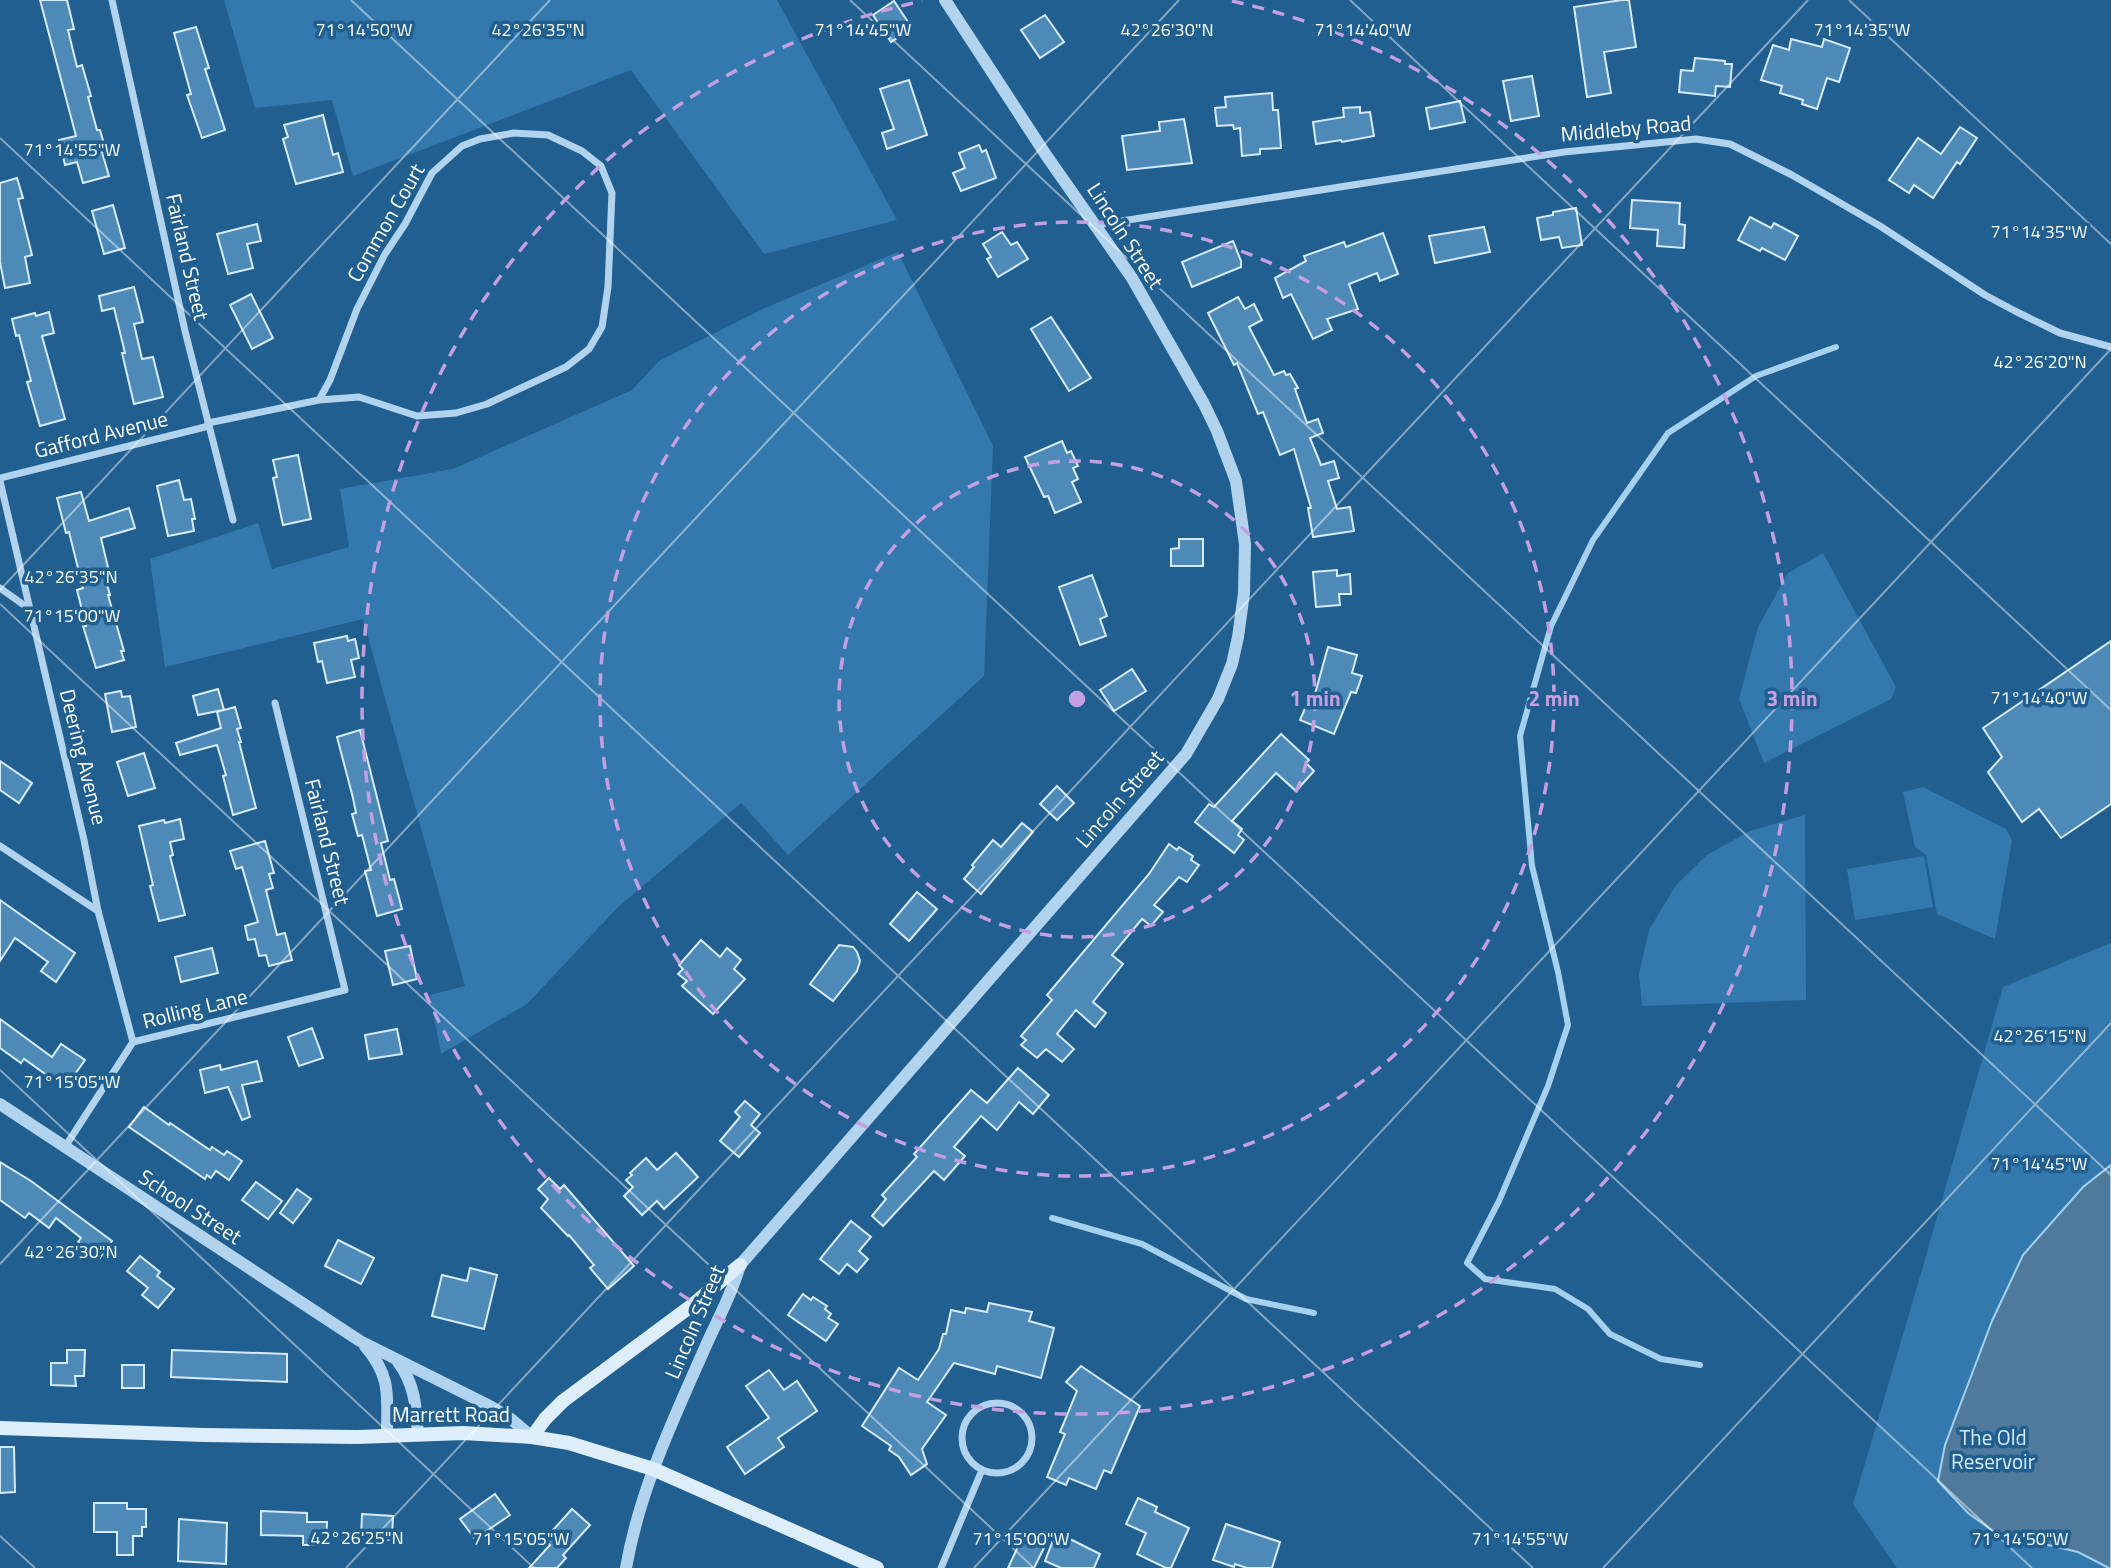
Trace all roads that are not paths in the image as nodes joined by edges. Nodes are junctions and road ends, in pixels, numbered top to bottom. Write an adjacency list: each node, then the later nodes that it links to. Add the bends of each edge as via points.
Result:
1 (112, 0): 6 (street, Fairland Street)
2 (945, 0): 3 (street, Lincoln Street)
3 (1096, 225): 4 (street, Middleby Road, via 1564,152 1696,139 1730,144 1792,175 2015,312 2060,333); 18 (street, Lincoln Street, via 1204,404 1236,481 1243,524 1244,593 1232,664 1213,709 1186,754)
4 (2111, 347)
5 (319, 400): 5 (street, Common Court, via 359,397 417,416 456,413 566,367 589,349 602,327 608,287 612,193 601,166 548,135 514,133 461,146 432,173 385,254); 6 (street, Common Court)
6 (209, 425): 7 (street, Gafford Avenue); 8 (street, Fairland Street)
7 (0, 479): 10 (street, Deering Avenue)
8 (233, 520)
9 (0, 588): 10 (street)
10 (29, 608): 13 (street, Deering Avenue)
11 (275, 703): 14 (street, Fairland Street)
12 (0, 846): 13 (street)
13 (98, 911): 15 (street, Deering Avenue)
14 (345, 990): 15 (street, Rolling Lane)
15 (134, 1042): 17 (street, Rolling Lane)
16 (0, 1104): 17 (street, School Street)
17 (65, 1147): 19 (street, School Street)
18 (740, 1265): 24 (main road, via 564,1401); 25 (street, Lincoln Street)
19 (360, 1341): 20 (street, School Street); 23 (street, School Street, via 385,1377)
20 (396, 1360): 22 (street, via 414,1390); 24 (street, School Street, via 490,1406)
21 (0, 1428): 23 (main road, Marrett Road)
22 (418, 1434): 23 (main road, Marrett Road); 24 (main road, Marrett Road)
23 (387, 1436)
24 (532, 1437): 25 (main road, Marrett Road, via 569,1443)
25 (653, 1469): 27 (street, Lincoln Street); 28 (main road, Marrett Road)
26 (982, 1470): 26 (street, via 965,1453 962,1442 967,1419 985,1405 1008,1404 1026,1418 1031,1429 1029,1451 1015,1468 993,1473); 29 (street)
27 (626, 1568)
28 (877, 1568)
29 (941, 1568)

